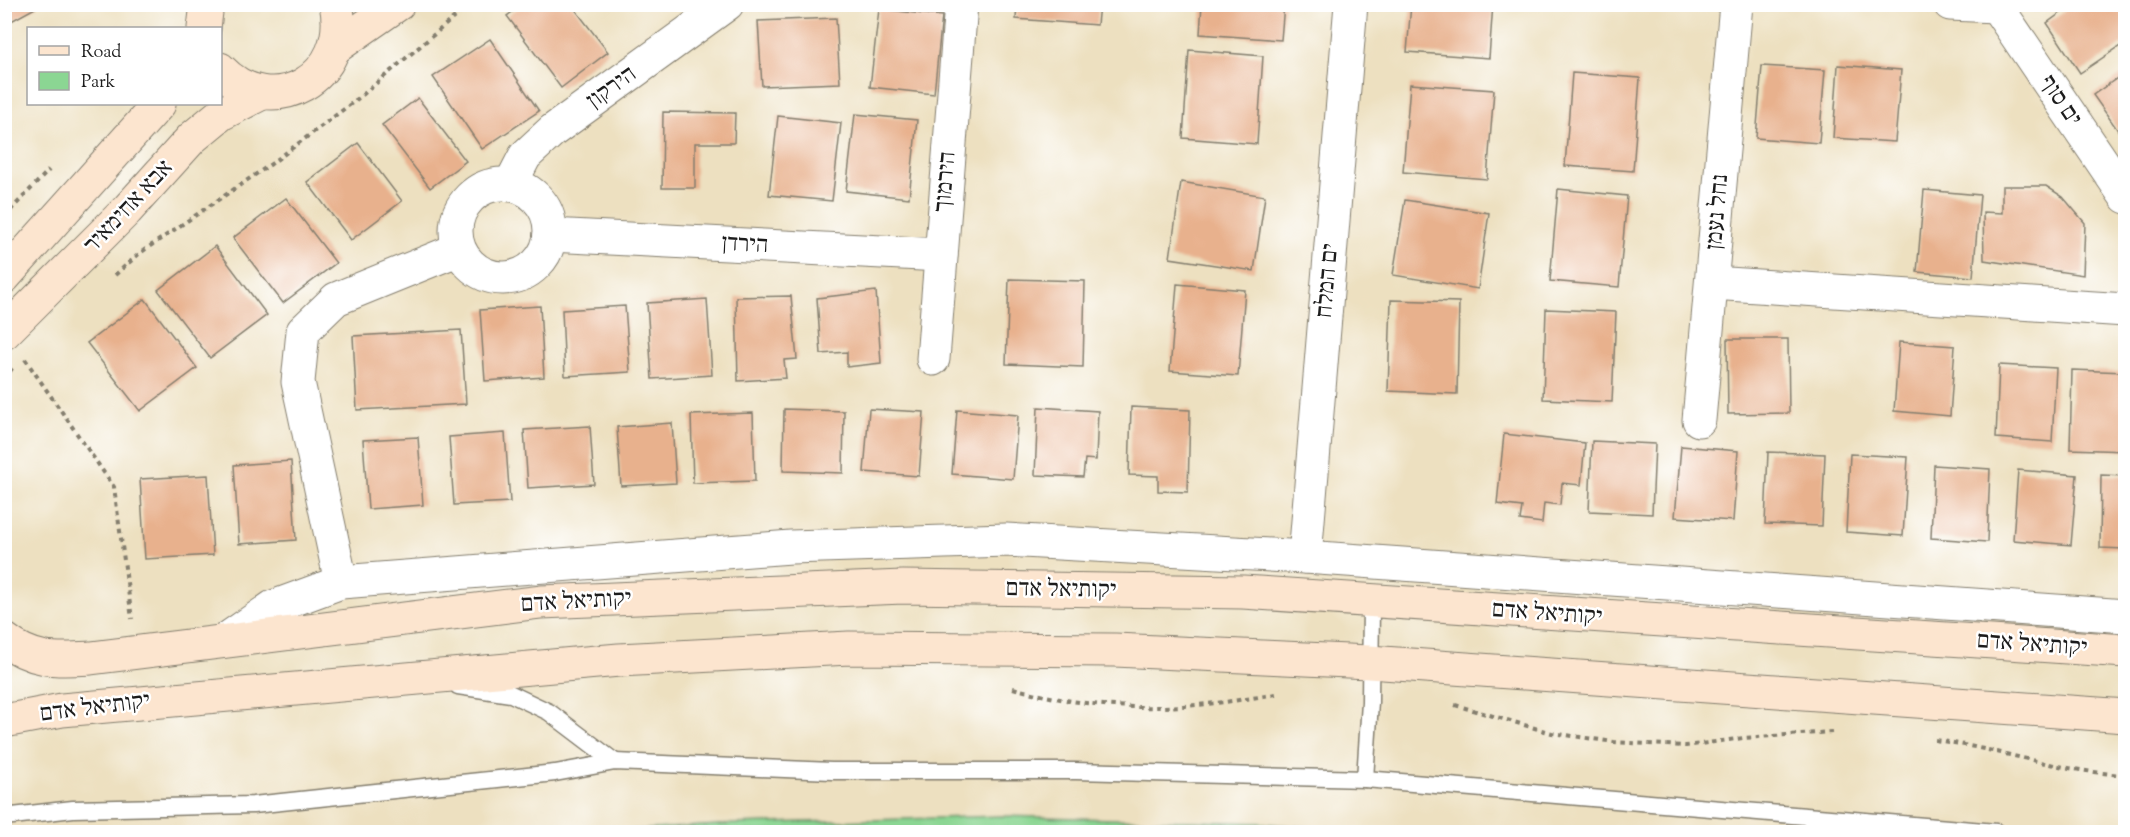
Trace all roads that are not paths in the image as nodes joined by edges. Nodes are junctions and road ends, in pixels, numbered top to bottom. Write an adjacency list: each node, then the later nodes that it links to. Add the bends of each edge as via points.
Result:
1 (207, 4): 10 (main road)
2 (336, 4): 11 (main road)
3 (398, 4): 11 (main road)
4 (727, 4): 15 (street, הירקון, via 552,131 525,156)
5 (961, 4): 19 (street, הירמוך)
6 (1351, 4): 26 (street, ים המלח)
7 (1736, 4): 21 (street, נחל נעמן)
8 (1950, 4): 9 (street)
9 (1996, 5): 16 (street, ים סוף)
10 (204, 27)
11 (336, 47): 13 (main road, via 315,78 295,90)
12 (222, 71): 13 (main road, via 244,88)
13 (262, 93): 23 (main road, אבא אחימאיר, via 221,114 192,138 128,210)
14 (158, 105): 20 (main road, אבא אחימאיר)
15 (510, 185): 17 (street, via 524,189 544,208); 18 (street, via 496,185 471,196 457,220)
16 (2126, 196)
17 (550, 235): 18 (street, via 540,261 517,277 489,276 466,261); 19 (street, הירדן)
18 (459, 249): 27 (street, via 336,299 303,331 298,382)
19 (940, 255): 24 (street, הירמוך)
20 (4, 277)
21 (1712, 283): 22 (street); 25 (street, נחל נעמן)
22 (2126, 310)
23 (4, 333)
24 (933, 359)
25 (1699, 420)
26 (1305, 556): 27 (street, via 1006,540 791,547); 29 (street)
27 (341, 582): 31 (street, via 273,607)
28 (1371, 603): 31 (main road, יקותיאל אדם, via 1243,592 903,587 541,602); 32 (main road, יקותיאל אדם); 33 (lane)
29 (2126, 616)
30 (4, 639): 31 (main road, יקותיאל אדם, via 47,660)
31 (224, 641)
32 (2126, 651)
33 (1369, 662): 34 (main road, יקותיאל אדם, via 1115,650 849,648 619,660); 35 (main road, יקותיאל אדם); 38 (lane)
34 (419, 680): 36 (main road, יקותיאל אדם, via 74,709); 37 (lane, via 511,694 549,712)
35 (2126, 716)
36 (4, 721)
37 (615, 762): 38 (lane, via 832,771 1076,771); 39 (lane, via 555,773 253,805 73,809)
38 (1365, 779): 40 (lane)
39 (4, 817)
40 (1996, 832)

